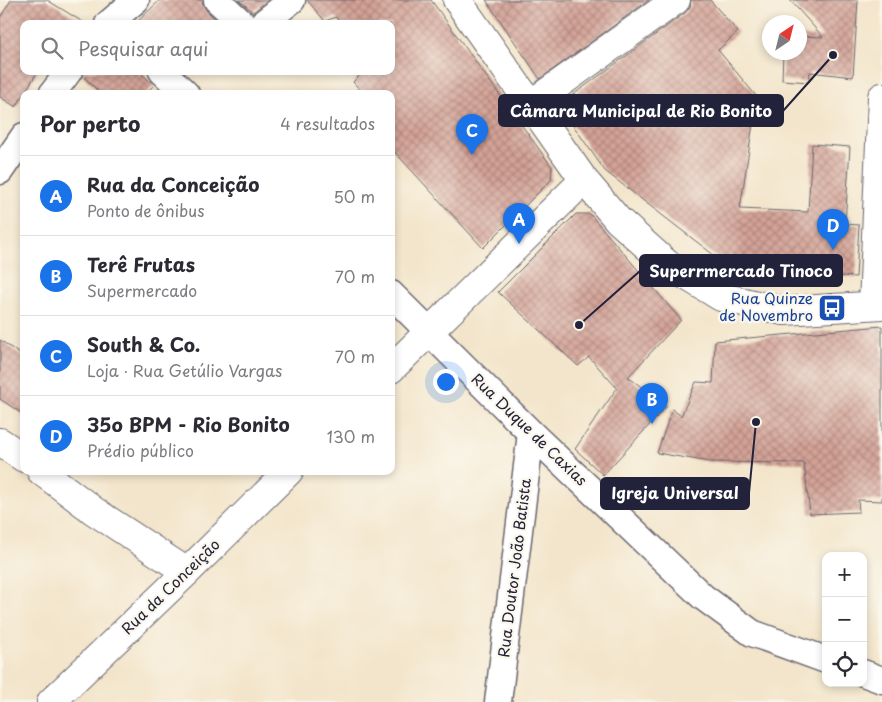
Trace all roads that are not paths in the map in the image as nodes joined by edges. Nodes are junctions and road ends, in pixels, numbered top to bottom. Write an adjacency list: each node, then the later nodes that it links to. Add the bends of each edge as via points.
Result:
1 (217, 0): 5 (street)
2 (292, 0): 6 (street)
3 (457, 0): 12 (main road)
4 (676, 0): 12 (main road)
5 (239, 20)
6 (267, 20)
7 (66, 75): 9 (street)
8 (166, 75): 10 (street)
9 (55, 90)
10 (182, 90)
11 (882, 97): 17 (main road)
12 (531, 104): 15 (main road)
13 (20, 142): 14 (street)
14 (0, 171)
15 (584, 180): 17 (main road, via 618,220 667,264 721,296 784,311); 18 (main road)
16 (395, 298): 18 (street, Rua Duque de Caxias)
17 (878, 305)
18 (430, 331): 19 (main road); 20 (street, Rua Duque de Caxias)
19 (395, 366)
20 (531, 434): 26 (street, Rua Duque de Caxias, via 703,598 752,633); 30 (street, Rua Doutor João Batista)
21 (0, 442): 22 (main road)
22 (20, 455)
23 (46, 475): 25 (main road, via 94,511)
24 (285, 475): 25 (main road, Rua da Conceição)
25 (187, 572): 29 (main road, Rua da Conceição)
26 (822, 659)
27 (867, 674): 28 (street)
28 (882, 680)
29 (51, 702)
30 (498, 702)

